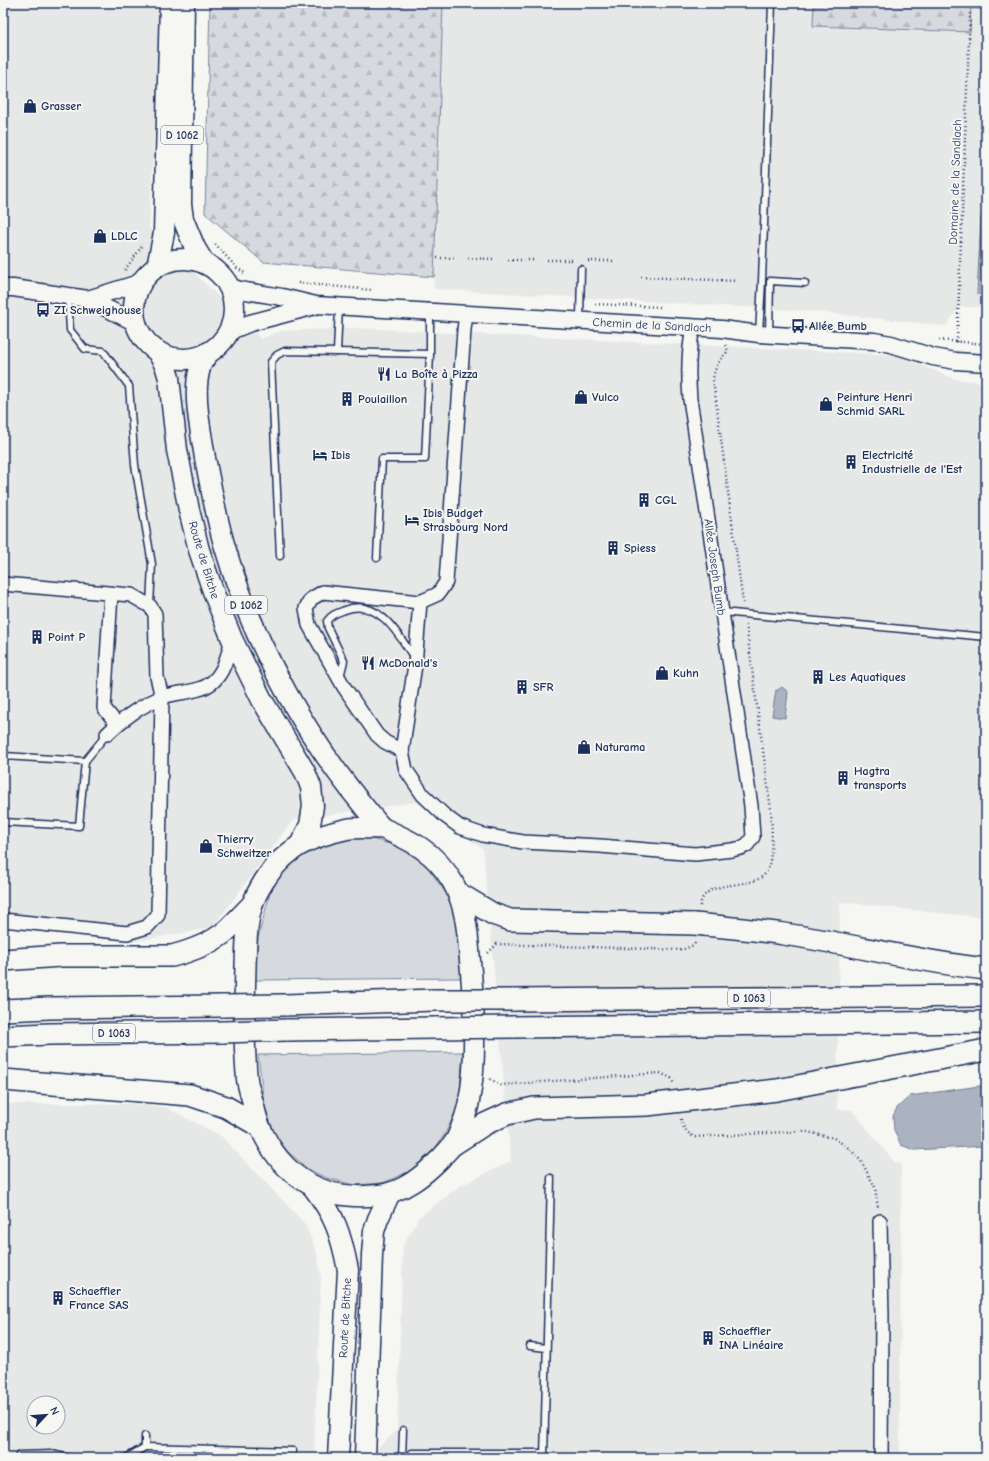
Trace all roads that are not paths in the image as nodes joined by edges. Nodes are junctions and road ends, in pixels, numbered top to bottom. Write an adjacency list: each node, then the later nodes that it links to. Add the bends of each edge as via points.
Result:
1 (170, 3): 7 (main road, D 1062, via 164,233)
2 (184, 3): 6 (main road, D 1062, via 181,204 183,219 194,248)
3 (772, 3): 23 (lane, via 762,282)
4 (971, 4): 5 (lane)
5 (986, 5)
6 (204, 263): 7 (main road, via 188,259 172,260); 11 (main road, via 218,272)
7 (157, 267): 9 (main road)
8 (581, 269): 19 (lane)
9 (142, 282): 14 (street); 20 (main road, via 136,295)
10 (805, 283): 23 (lane, via 770,281)
11 (228, 286): 15 (street, Chemin de la Sandlach); 22 (main road, via 233,301 233,317)
12 (3, 288): 13 (street)
13 (68, 296): 14 (street); 34 (lane, via 70,330 85,349 103,351 129,386 135,465 152,564)
14 (88, 299): 20 (street)
15 (316, 305): 16 (street, Chemin de la Sandlach); 22 (street, Chemin de la Sandlach, via 250,323)
16 (339, 306): 17 (street, Chemin de la Sandlach); 26 (lane)
17 (430, 312): 18 (street, Chemin de la Sandlach); 27 (lane)
18 (466, 314): 19 (street, Chemin de la Sandlach); 33 (street, via 446,582 438,594)
19 (580, 321): 21 (street, Chemin de la Sandlach)
20 (136, 323): 24 (main road, via 144,338)
21 (693, 328): 23 (street, Chemin de la Sandlach); 35 (street, Allée Joseph Bumb, via 689,345 690,399)
22 (228, 332): 25 (main road, via 217,347)
23 (764, 334): 28 (street, Chemin de la Sandlach, via 874,341 933,357)
24 (157, 351): 25 (main road, via 177,359 199,357); 37 (main road, Route de Bitche / D 1062, via 169,378 177,450 190,517 214,594)
25 (209, 352): 47 (main road, Route de Bitche / D 1062, via 200,366 198,377 199,415 217,515 238,586 265,650 294,706 346,784)
26 (337, 352): 27 (lane); 29 (lane, via 285,351 276,355 271,362)
27 (430, 354): 30 (lane, via 425,459 382,459)
28 (986, 363)
29 (280, 556)
30 (377, 558)
31 (3, 584): 32 (street)
32 (111, 594): 34 (street, via 131,595); 41 (street, via 104,708)
33 (420, 602): 38 (street); 39 (street, via 323,592 311,599 306,608 308,625)
34 (150, 606): 40 (street, via 155,614 157,677)
35 (722, 612): 36 (lane); 43 (street, Allée Joseph Bumb, via 753,829 753,837 741,848 695,854 523,842 483,835 460,826 423,796 406,770)
36 (986, 637)
37 (232, 639): 40 (street, via 226,662 217,679 200,689); 48 (main road, Route de Bitche / D 1062, via 262,700 305,772 311,788 313,806 310,825)
38 (415, 659): 39 (lane, via 395,628 376,612 360,606 350,608 331,615 327,621 344,661); 43 (street)
39 (340, 680): 43 (street, via 377,734 385,742)
40 (162, 697): 41 (street); 51 (street, via 158,915 147,927 127,933)
41 (117, 724): 42 (street)
42 (107, 734): 45 (lane)
43 (402, 751)
44 (3, 755): 45 (lane)
45 (85, 761): 46 (lane, via 79,826)
46 (3, 822)
47 (382, 828): 48 (main road, via 349,829); 49 (main road, via 412,841 426,851 451,879)
48 (300, 845): 50 (main road, via 279,861 266,877)
49 (458, 893): 53 (highway, via 493,914 510,920 699,925 784,934 898,956); 61 (main road, via 468,935 474,1018 470,1100 464,1123)
50 (252, 905): 52 (highway, via 225,932 196,948 172,956 61,956); 60 (main road, via 247,940 244,1014 247,1081)
51 (3, 920)
52 (3, 960)
53 (986, 968)
54 (986, 996): 55 (highway, D 1063, bridge, via 435,1000)
55 (3, 1010)
56 (986, 1022): 57 (highway, D 1063, bridge)
57 (3, 1036)
58 (986, 1050): 61 (highway, via 777,1090 647,1105 534,1108 484,1124)
59 (3, 1080): 60 (highway, via 190,1096 226,1107)
60 (259, 1126): 63 (main road, via 271,1149 289,1170)
61 (454, 1144): 64 (main road, via 415,1181)
62 (550, 1178): 67 (lane)
63 (312, 1187): 64 (main road, via 344,1196); 77 (main road, Route de Bitche, via 322,1198 337,1226 348,1270)
64 (390, 1193): 78 (main road, Route de Bitche, via 374,1231)
65 (880, 1221): 80 (street)
66 (530, 1346): 67 (lane)
67 (546, 1348): 74 (lane)
68 (403, 1430): 79 (lane)
69 (145, 1436): 70 (lane)
70 (145, 1447): 71 (lane); 76 (lane)
71 (294, 1451)
72 (412, 1453): 74 (lane)
73 (19, 1455): 75 (lane, via 52,1454)
74 (544, 1455)
75 (70, 1458)
76 (126, 1458)
77 (338, 1458)
78 (365, 1458)
79 (402, 1458)
80 (882, 1458)

